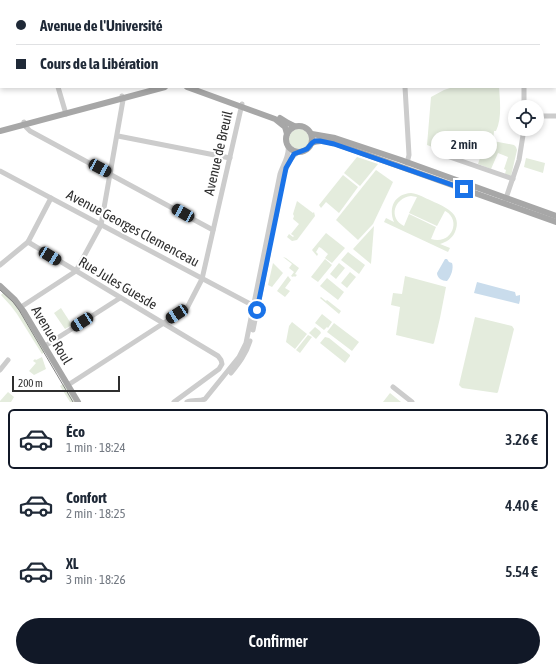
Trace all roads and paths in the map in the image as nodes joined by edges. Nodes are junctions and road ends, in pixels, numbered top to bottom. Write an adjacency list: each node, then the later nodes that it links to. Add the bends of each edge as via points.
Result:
1 (58, 88): 11 (street)
2 (151, 88): 8 (main road)
3 (161, 88): 8 (main road)
4 (190, 88): 10 (main road)
5 (198, 88): 10 (main road)
6 (405, 88): 28 (street)
7 (524, 88): 9 (street)
8 (123, 97): 11 (main road); 20 (street)
9 (524, 100)
10 (242, 105): 15 (main road, via 277,116); 18 (main road, via 282,123); 27 (street, Avenue de Breuil)
11 (65, 112): 14 (main road)
12 (544, 116): 13 (street)
13 (556, 116)
14 (24, 123): 16 (main road); 17 (main road); 30 (street, via 28,130)
15 (294, 126): 18 (main road); 19 (main road, via 306,127)
16 (0, 128)
17 (0, 131)
18 (287, 134): 23 (main road)
19 (312, 134): 22 (main road); 28 (main road, via 335,138)
20 (118, 136): 27 (street); 30 (street)
21 (523, 136): 31 (street)
22 (312, 143): 24 (main road, via 307,149); 26 (main road, via 326,141)
23 (288, 146): 24 (main road); 38 (street, via 288,155 280,174)
24 (298, 152): 38 (street, via 286,168)
25 (441, 154): 31 (street)
26 (371, 156): 28 (main road); 33 (main road)
27 (230, 158): 37 (street, Avenue de Breuil)
28 (408, 163): 33 (main road)
29 (0, 171): 32 (street, Avenue Georges Clemenceau)
30 (111, 174): 36 (street); 37 (street)
31 (513, 180): 33 (street)
32 (51, 198): 36 (street, Avenue Georges Clemenceau); 39 (street)
33 (506, 201): 34 (main road); 35 (main road)
34 (556, 216)
35 (556, 222)
36 (102, 225): 41 (street); 42 (street, Avenue Georges Clemenceau)
37 (213, 230): 42 (street, Avenue de Breuil)
38 (270, 235): 45 (street); 49 (street, via 250,343)
39 (28, 242): 40 (street); 41 (street, Rue Jules Guesde)
40 (0, 265)
41 (76, 271): 44 (street, Rue Jules Guesde); 46 (street)
42 (202, 279): 45 (street, Avenue Georges Clemenceau); 47 (street, Avenue de Breuil, via 187,308)
43 (0, 286): 46 (main road, Avenue Roul)
44 (120, 298): 47 (street, Rue Jules Guesde); 48 (street)
45 (254, 306): 49 (street)
46 (21, 307): 48 (main road, Avenue Roul)
47 (163, 324): 53 (street, Avenue de Breuil); 55 (street, Rue Jules Guesde, via 221,360 218,369)
48 (45, 346): 53 (main road, Avenue Roul)
49 (243, 354): 52 (street)
50 (8, 360): 51 (street)
51 (0, 370)
52 (231, 370): 56 (street, via 205,399); 60 (street)
53 (68, 385): 57 (main road, Avenue Roul)
54 (393, 386): 61 (street)
55 (182, 396): 58 (street, Rue Jules Guesde); 59 (street)
56 (198, 401): 59 (street)
57 (78, 402)
58 (174, 402)
59 (187, 402)
60 (207, 402)
61 (412, 402)

